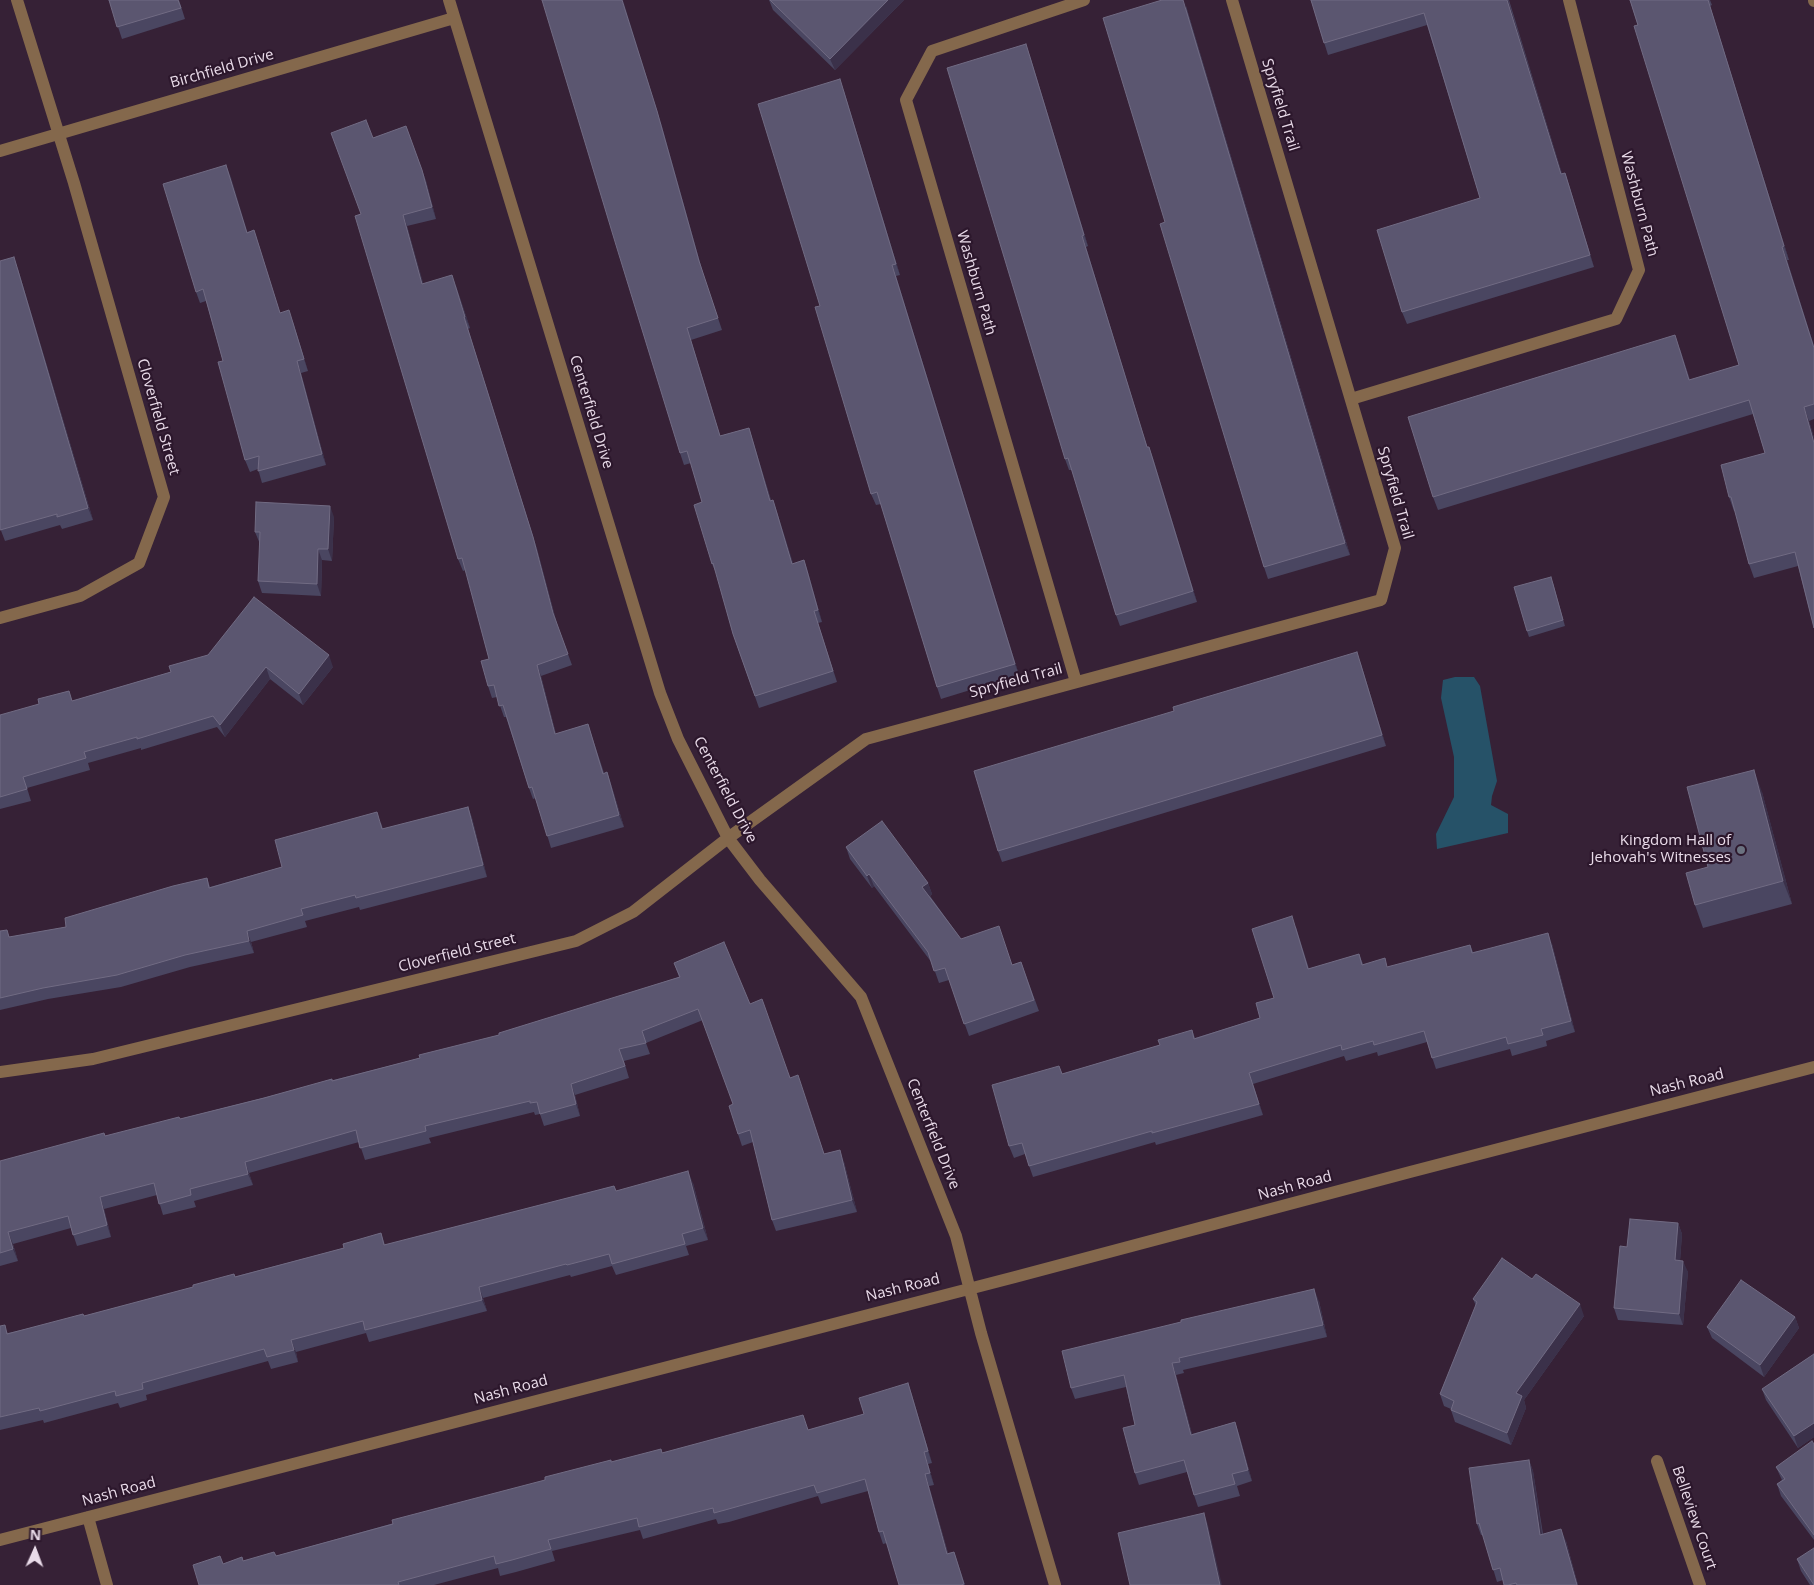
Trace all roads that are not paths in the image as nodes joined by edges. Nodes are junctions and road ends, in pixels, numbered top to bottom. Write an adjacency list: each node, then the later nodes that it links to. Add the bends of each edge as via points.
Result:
1 (17, 0): 7 (street, Cloverfield Street)
2 (449, 0): 6 (street, Centerfield Drive)
3 (1084, 0): 11 (street, Washburn Path, via 932,51 906,100)
4 (1232, 0): 9 (street, Spryfield Trail)
5 (1569, 0): 9 (street, Washburn Path, via 1639,270 1616,319)
6 (454, 18): 7 (street, Birchfield Drive); 13 (street, Centerfield Drive, via 660,693 678,739)
7 (59, 134): 8 (street, Birchfield Drive); 10 (street, Cloverfield Street, via 164,496 139,563 80,596)
8 (0, 151)
9 (1351, 399): 11 (street, Spryfield Trail, via 1395,548 1381,600)
10 (0, 618)
11 (1076, 682): 12 (street, Spryfield Trail)
12 (866, 739): 13 (street, Cloverfield Street)
13 (728, 838): 15 (street, Cloverfield Street, via 633,912 576,941 93,1059); 16 (street, Centerfield Drive, via 861,997 956,1236)
14 (1814, 1067): 16 (street, Nash Road)
15 (0, 1072)
16 (969, 1288): 18 (street, Nash Road); 21 (street, Centerfield Drive)
17 (1657, 1461): 22 (street, Belleview Court)
18 (88, 1517): 19 (street, Nash Road); 20 (street)
19 (0, 1540)
20 (107, 1585)
21 (1055, 1585)
22 (1700, 1585)

